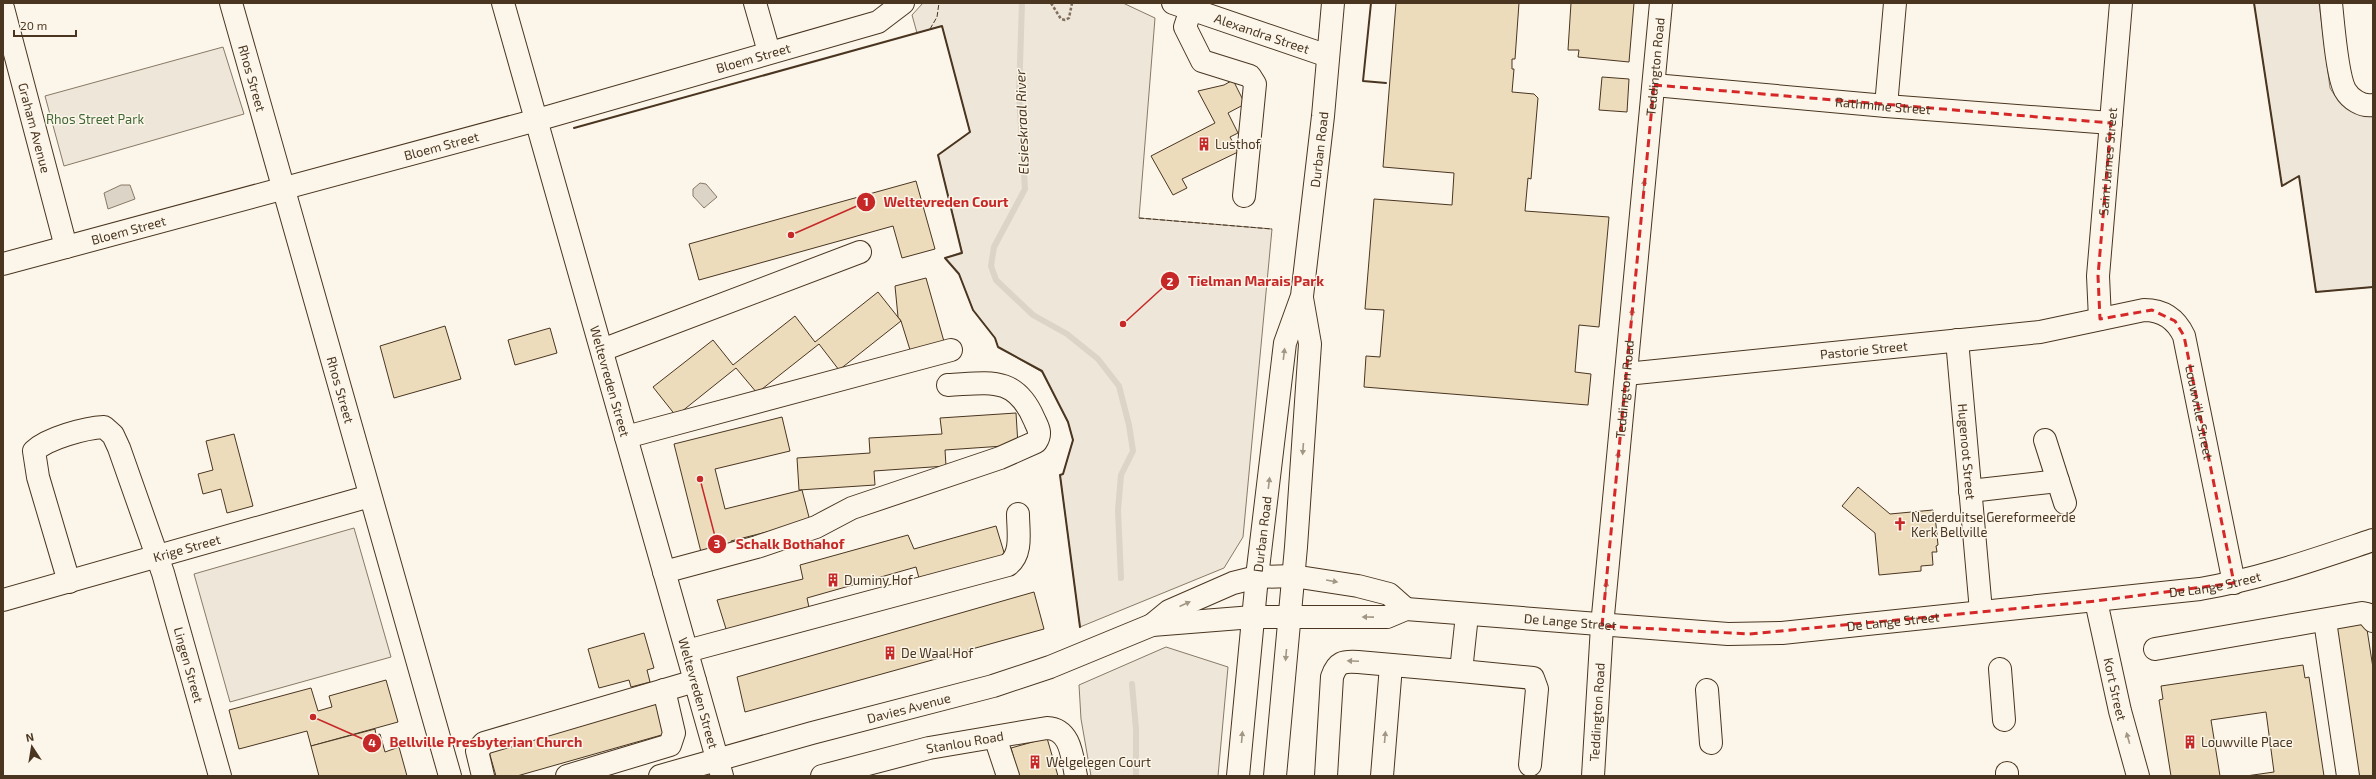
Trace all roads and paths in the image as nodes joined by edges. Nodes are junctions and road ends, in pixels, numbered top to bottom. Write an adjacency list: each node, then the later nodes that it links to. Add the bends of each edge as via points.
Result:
1 (231, 3): 21 (street, Rhos Street)
2 (503, 3): 19 (street, Weltevreden Street)
3 (755, 3): 14 (street)
4 (903, 3): 14 (street, Bloem Street, via 878,22)
5 (1051, 3): 6 (path, via 1061,19 1065,20 1069,18)
6 (1072, 3)
7 (1333, 3): 15 (street, Durban Road)
8 (1661, 3): 16 (street, Teddington Road)
9 (1895, 3): 18 (street)
10 (2121, 3): 20 (street, Saint James Street)
11 (2331, 3): 17 (street, via 2342,85 2352,99 2368,106)
12 (1186, 5): 15 (street, Alexandra Street); 22 (street, via 1185,27 1200,58 1210,65 1250,76 1255,84)
13 (3, 8): 23 (street, Graham Avenue)
14 (769, 52): 19 (street, Bloem Street)
15 (1328, 56): 26 (street, Durban Road)
16 (1654, 85): 18 (street, Rathmine Street); 31 (street, Teddington Road, one-way to 16)
17 (2373, 105)
18 (1886, 106): 20 (street, Rathmine Street)
19 (537, 120): 21 (street, Bloem Street); 29 (street, Weltevreden Street)
20 (2111, 123): 27 (street, Saint James Street, via 2098,276)
21 (284, 188): 23 (street, Bloem Street); 37 (street, Rhos Street)
22 (1244, 196)
23 (66, 247): 25 (street, Bloem Street)
24 (860, 252): 29 (street)
25 (3, 264)
26 (1302, 296): 43 (street, Durban Road, one-way to 43, via 1310,344); 44 (street, Durban Road, one-way to 26, via 1285,343)
27 (2100, 319): 28 (street, Pastorie Street, via 2040,332); 46 (street, Louwville Street, via 2152,310 2168,316 2182,332)
28 (1957, 340): 31 (street, Pastorie Street); 36 (street, Hugenoot Street)
29 (602, 350): 33 (street, Weltevreden Street)
30 (952, 350): 33 (street)
31 (1626, 374): 57 (street, Teddington Road, one-way to 31)
32 (948, 385): 42 (street, via 999,383 1014,389 1031,412 1040,432 1036,442 1000,458 852,508 816,527 757,547)
33 (626, 438): 42 (street, Weltevreden Street)
34 (2045, 440): 35 (street)
35 (2058, 481): 36 (street); 38 (street)
36 (1970, 491): 50 (street, Hugenoot Street)
37 (370, 496): 41 (street, Krige Street); 72 (street, Rhos Street)
38 (2065, 503)
39 (1018, 514): 59 (street, via 1018,552 1008,564)
40 (2373, 540): 46 (street, De Lange Street, via 2298,566)
41 (156, 555): 45 (street, Krige Street); 45 (street, Lingen Street, via 113,436 104,427 90,428 41,444 34,451 38,477); 71 (street, Lingen Street)
42 (664, 572): 59 (street, Weltevreden Street)
43 (1293, 576): 44 (street, Davies Avenue); 49 (street, one-way to 49, via 1330,580 1389,594); 52 (street, Durban Road)
44 (1257, 577): 53 (street, Durban Road); 56 (street, Davies Avenue, one-way to 44, via 1169,611 1233,583)
45 (69, 582): 47 (street, Krige Street)
46 (2234, 583): 48 (street, De Lange Street)
47 (3, 600)
48 (2096, 601): 50 (street, De Lange Street); 84 (street, Kort Street, one-way to 48, via 2120,711)
49 (1406, 609): 51 (street, De Lange Street); 52 (street, De Lange Street, one-way to 52, via 1387,617)
50 (1980, 611): 57 (street, De Lange Street, via 1749,634)
51 (1467, 615): 57 (street, De Lange Street); 62 (street)
52 (1290, 616): 53 (street, De Lange Street); 80 (street, Durban Road, one-way to 80)
53 (1253, 617): 56 (street, Davies Avenue); 79 (street, Durban Road, one-way to 53)
54 (2325, 621): 55 (street, via 2362,613 2371,617); 58 (street); 85 (street)
55 (2373, 621)
56 (1152, 625): 70 (street, Davies Avenue, via 1071,659 993,686)
57 (1602, 626): 83 (street, Teddington Road)
58 (2154, 649)
59 (687, 651): 63 (street, Weltevreden Street)
60 (1391, 666): 62 (street); 81 (street, one-way to 81, via 1344,661 1335,669 1332,677); 82 (street, one-way to 60)
61 (2000, 669): 66 (street)
62 (1461, 671): 69 (street, via 1533,678 1537,689)
63 (695, 681): 64 (street); 70 (street, Weltevreden Street)
64 (664, 690): 73 (street, via 484,743 478,752); 74 (street, via 674,733 670,745)
65 (1707, 690): 68 (street)
66 (2004, 720)
67 (995, 737): 76 (street, Stanlou Road, via 928,748); 77 (street); 78 (street, Stanlou Road, via 1055,728 1064,735)
68 (1711, 743)
69 (1530, 765)
70 (720, 768): 75 (street, Davies Avenue)
71 (220, 776)
72 (450, 776)
73 (483, 776)
74 (567, 776)
75 (660, 776)
76 (822, 776)
77 (1008, 776)
78 (1076, 776)
79 (1238, 776)
80 (1275, 776)
81 (1326, 776)
82 (1382, 776)
83 (1593, 776)
84 (2138, 776)
85 (2348, 776)

